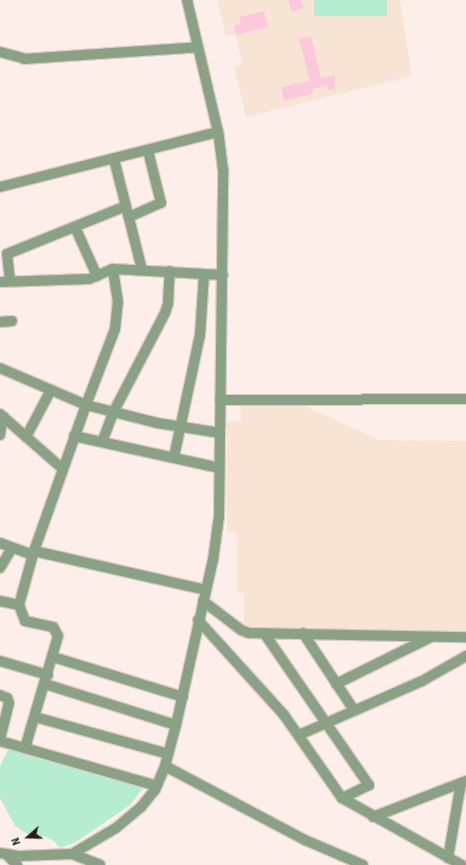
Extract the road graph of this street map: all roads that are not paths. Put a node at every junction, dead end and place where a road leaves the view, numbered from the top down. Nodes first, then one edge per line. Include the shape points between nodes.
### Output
1 (187, 0) edge
2 (198, 47) junction
3 (0, 52) edge
4 (218, 132) junction
5 (148, 151) junction
6 (114, 159) junction
7 (0, 186) edge
8 (126, 206) junction
9 (129, 217) junction
10 (75, 227) junction
11 (113, 269) junction
12 (142, 270) junction
13 (170, 271) junction
14 (204, 274) junction
15 (223, 275) junction
16 (97, 276) junction
17 (5, 282) edge
18 (12, 321) dead end
19 (0, 322) edge
20 (0, 368) edge
21 (51, 390) junction
22 (466, 399) edge
23 (220, 400) junction
24 (86, 406) junction
25 (114, 411) junction
26 (1, 415) edge
27 (179, 428) junction
28 (220, 433) junction
29 (0, 435) edge
30 (26, 436) junction
31 (74, 436) junction
32 (102, 442) junction
33 (174, 457) junction
34 (62, 468) junction
35 (220, 468) junction
36 (0, 544) edge
37 (12, 548) junction
38 (33, 553) junction
39 (0, 568) edge
40 (206, 590) junction
41 (0, 601) edge
42 (203, 601) junction
43 (19, 605) junction
44 (198, 620) junction
45 (264, 633) junction
46 (303, 633) junction
47 (431, 637) junction
48 (466, 637) edge
49 (466, 656) edge
50 (52, 657) junction
51 (0, 661) edge
52 (46, 679) junction
53 (336, 684) junction
54 (0, 695) edge
55 (183, 697) junction
56 (354, 710) junction
57 (35, 717) junction
58 (326, 723) junction
59 (176, 725) junction
60 (299, 735) junction
61 (0, 740) edge
62 (26, 748) junction
63 (168, 754) junction
64 (165, 766) junction
65 (464, 782) edge
66 (157, 786) junction
67 (342, 798) junction
68 (373, 817) junction
69 (3, 853) edge
70 (72, 854) junction
71 (448, 858) junction
72 (17, 865) edge
73 (100, 865) edge
74 (363, 865) edge
75 (462, 865) edge

1 - 2 street
2 - 3 street via 23,59
2 - 4 street
4 - 5 street
4 - 15 street via 223,170
5 - 6 street
5 - 9 street via 161,203
6 - 7 street
6 - 8 street
8 - 9 street
8 - 10 street
9 - 12 street
10 - 16 street
10 - 17 street via 7,254
11 - 12 street
11 - 16 street
11 - 24 street via 118,302 115,329
12 - 13 street
13 - 14 street
13 - 25 street via 165,313 134,378
14 - 15 street
14 - 27 street via 200,335
15 - 23 street
16 - 17 street via 89,279
18 - 19 street
20 - 21 street
21 - 24 street
21 - 30 street
22 - 23 street
23 - 28 street
24 - 25 street
24 - 31 street
25 - 27 street
25 - 32 street
26 - 29 street
26 - 30 street
27 - 28 street
27 - 33 street
28 - 35 street
30 - 34 street
31 - 32 street
31 - 34 street
32 - 33 street
33 - 35 street
34 - 38 street
35 - 40 street via 217,540
36 - 37 street
37 - 38 street
37 - 39 street
38 - 40 street
38 - 43 street
40 - 42 street
41 - 43 street
42 - 44 street
42 - 45 street via 240,630
43 - 50 street via 25,621 53,627 57,631
44 - 55 street
44 - 60 street via 269,696
45 - 46 street
45 - 58 street
46 - 47 street
46 - 53 street
47 - 48 street
47 - 53 street
49 - 56 street via 422,681
50 - 52 street
50 - 55 street
51 - 52 street
52 - 57 street
52 - 59 street
53 - 56 street
54 - 61 street via 7,698 9,703
55 - 59 street
56 - 58 street
57 - 62 street
57 - 63 street
58 - 60 street
58 - 67 street via 369,785
59 - 63 street
60 - 67 street
61 - 62 street
62 - 66 street
63 - 64 street
64 - 66 street
64 - 74 street via 305,840
65 - 68 street
65 - 71 street
66 - 70 street via 132,815 102,837
67 - 68 street
68 - 71 street
69 - 70 street via 20,856
69 - 72 street
70 - 73 street
71 - 75 street

